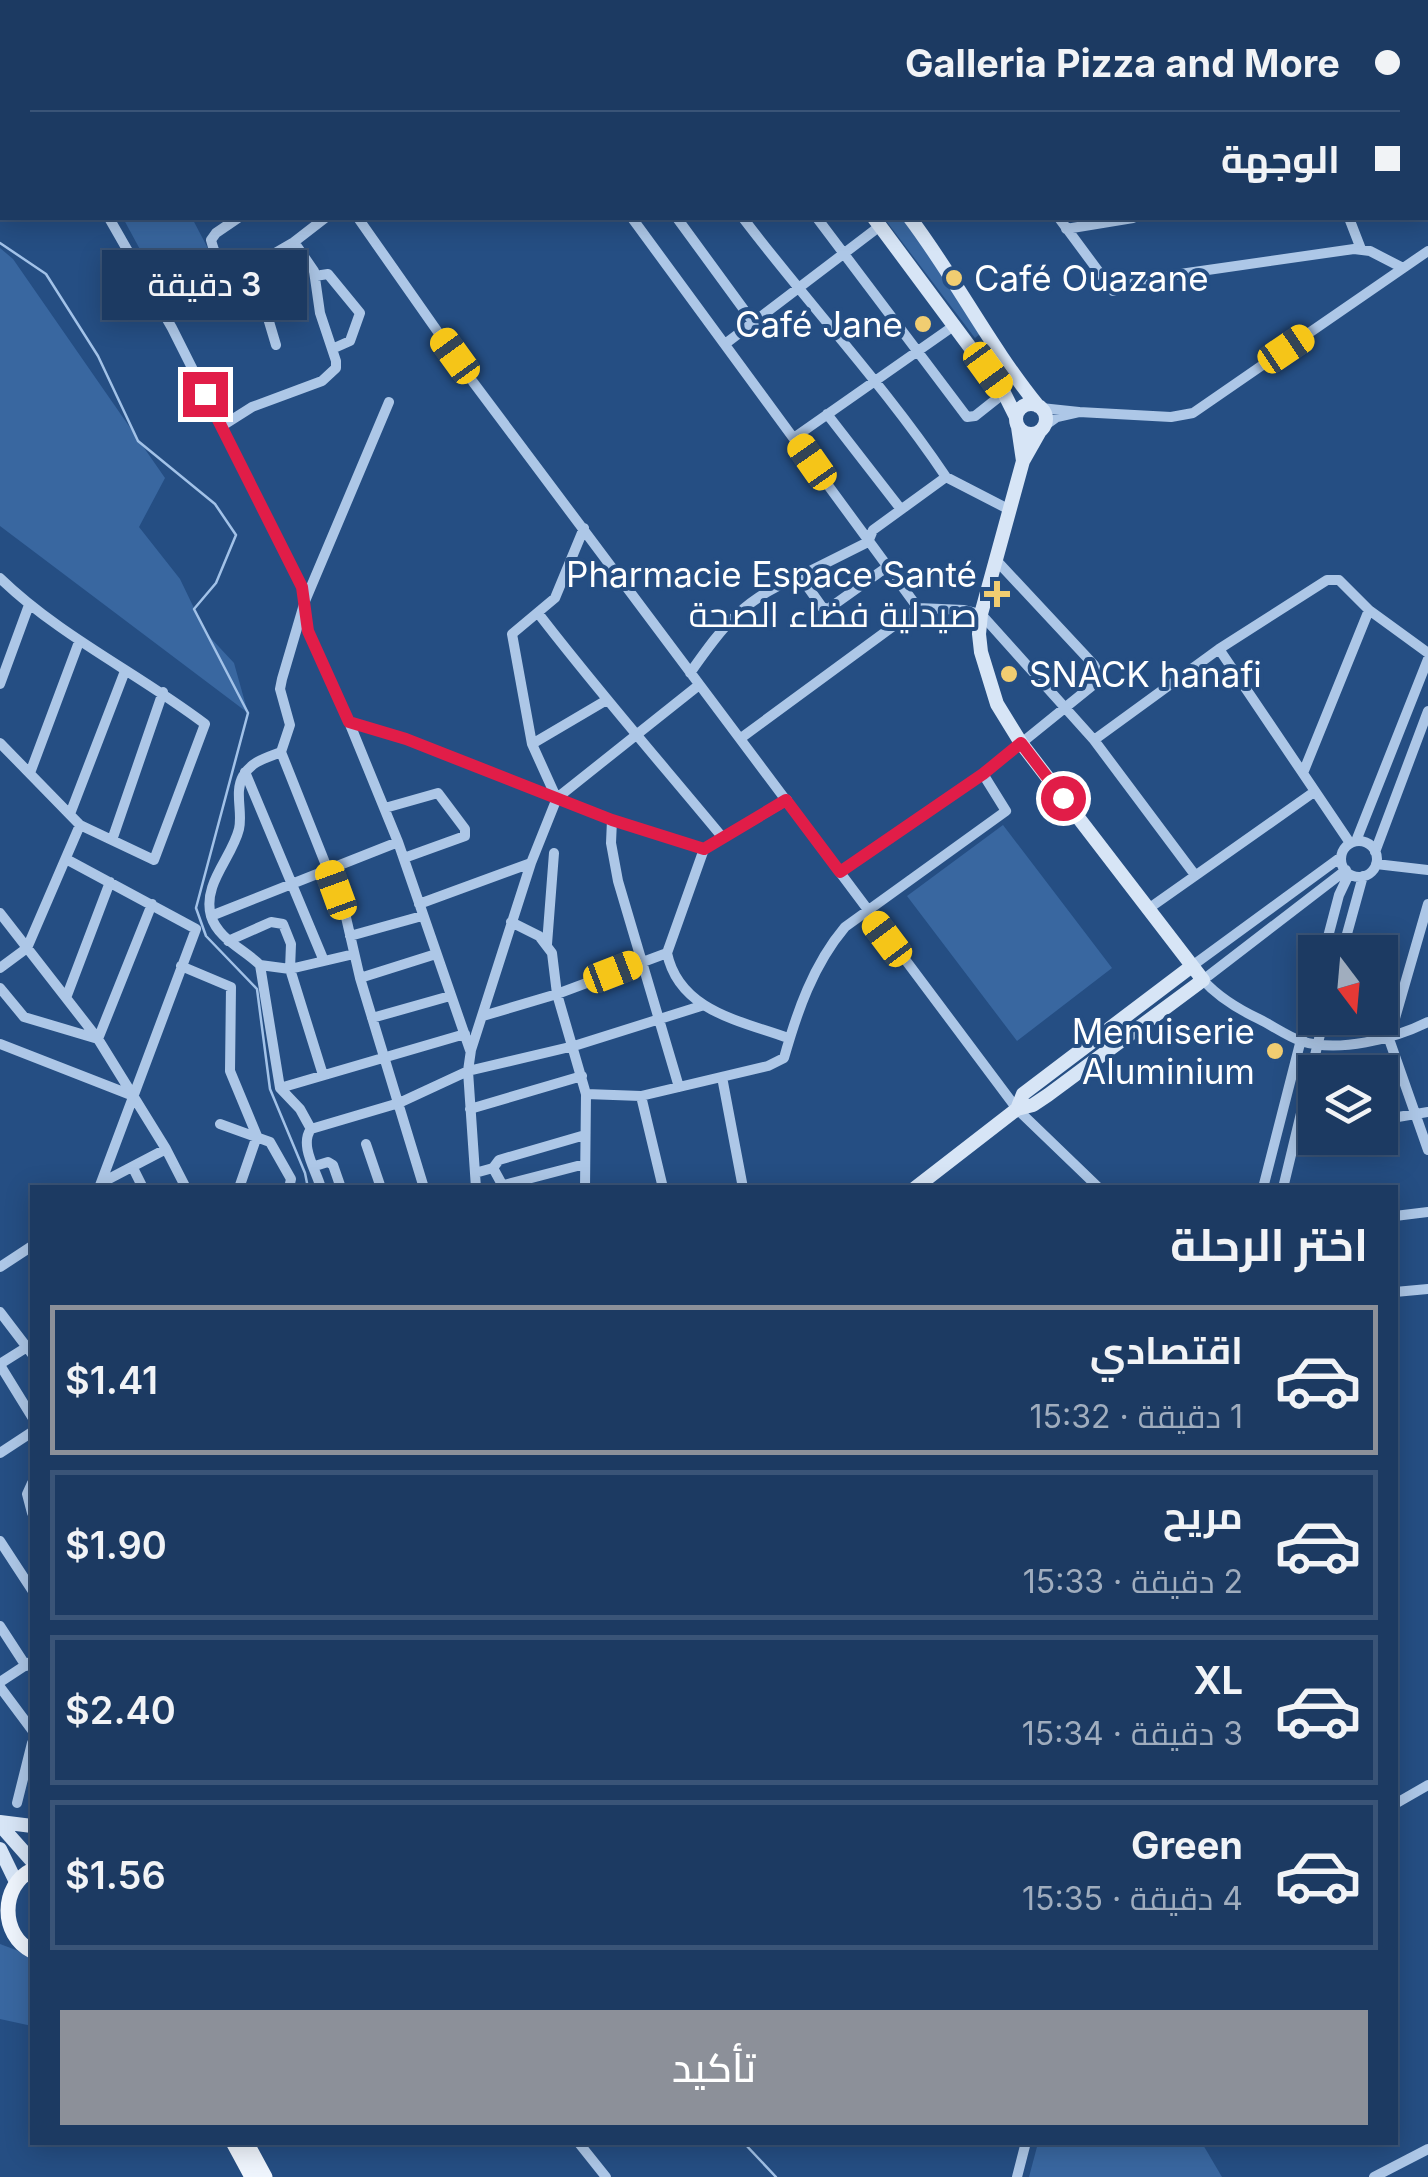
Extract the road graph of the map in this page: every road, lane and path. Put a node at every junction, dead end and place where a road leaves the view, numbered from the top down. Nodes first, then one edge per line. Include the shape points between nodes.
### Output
1 (110, 220) edge
2 (235, 220) edge
3 (322, 220) edge
4 (359, 220) edge
5 (633, 220) edge
6 (679, 220) edge
7 (745, 220) edge
8 (819, 220) edge
9 (912, 220) edge
10 (1059, 220) edge
11 (1121, 220) edge
12 (1350, 220) edge
13 (877, 222) edge
14 (1066, 229) junction
15 (294, 242) junction
16 (1361, 249) junction
17 (844, 253) junction
18 (1426, 256) edge
19 (253, 268) junction
20 (1403, 268) junction
21 (315, 276) junction
22 (798, 290) junction
23 (754, 322) junction
24 (955, 325) junction
25 (724, 344) junction
26 (276, 345) dead end
27 (332, 349) junction
28 (920, 350) junction
29 (875, 382) junction
30 (1004, 393) junction
31 (389, 402) dead end
32 (1039, 407) junction
33 (1079, 412) junction
34 (827, 414) junction
35 (1017, 422) junction
36 (222, 426) junction
37 (1042, 429) junction
38 (795, 437) junction
39 (1022, 461) junction
40 (946, 477) junction
41 (900, 508) junction
42 (1010, 510) junction
43 (584, 528) junction
44 (868, 542) junction
45 (996, 560) junction
46 (887, 567) junction
47 (800, 576) junction
48 (0, 578) edge
49 (305, 601) junction
50 (29, 606) junction
51 (918, 608) junction
52 (1370, 610) junction
53 (538, 613) junction
54 (982, 614) junction
55 (79, 642) junction
56 (1219, 649) junction
57 (1428, 656) edge
58 (124, 671) junction
59 (690, 673) junction
60 (0, 684) edge
61 (699, 685) junction
62 (163, 692) junction
63 (605, 700) junction
64 (1064, 710) junction
65 (1428, 711) edge
66 (349, 722) junction
67 (638, 734) junction
68 (741, 738) junction
69 (1094, 740) junction
70 (0, 743) edge
71 (1021, 743) junction
72 (532, 744) junction
73 (282, 752) junction
74 (245, 772) junction
75 (30, 773) junction
76 (1303, 773) junction
77 (983, 774) junction
78 (1314, 792) junction
79 (557, 798) junction
80 (786, 800) junction
81 (385, 808) junction
82 (70, 814) junction
83 (612, 820) junction
84 (80, 824) junction
85 (722, 838) junction
86 (112, 840) junction
87 (398, 842) junction
88 (1353, 842) junction
89 (704, 849) junction
90 (554, 853) dead end
91 (1341, 857) junction
92 (404, 858) junction
93 (1376, 858) junction
94 (66, 859) junction
95 (532, 863) junction
96 (328, 867) junction
97 (1428, 870) edge
98 (840, 872) junction
99 (1347, 872) junction
100 (1195, 875) junction
101 (1362, 876) junction
102 (110, 882) junction
103 (292, 886) junction
104 (1326, 887) junction
105 (1339, 895) junction
106 (152, 904) junction
107 (418, 904) junction
108 (1428, 904) edge
109 (1148, 909) junction
110 (865, 910) junction
111 (0, 914) edge
112 (211, 916) junction
113 (422, 916) junction
114 (512, 922) junction
115 (1328, 935) edge
116 (1346, 935) edge
117 (350, 936) junction
118 (228, 941) junction
119 (548, 944) junction
120 (27, 948) junction
121 (354, 954) junction
122 (436, 954) junction
123 (667, 954) junction
124 (324, 961) junction
125 (641, 961) junction
126 (260, 964) junction
127 (182, 966) junction
128 (1192, 966) junction
129 (0, 968) edge
130 (290, 968) junction
131 (360, 978) junction
132 (1203, 980) junction
133 (0, 988) edge
134 (557, 994) junction
135 (450, 996) junction
136 (66, 998) junction
137 (701, 1006) junction
138 (483, 1016) junction
139 (372, 1018) junction
140 (660, 1020) junction
141 (1428, 1022) edge
142 (465, 1034) junction
143 (1301, 1035) edge
144 (1319, 1035) edge
145 (788, 1038) junction
146 (98, 1039) junction
147 (1389, 1039) junction
148 (1300, 1040) junction
149 (0, 1044) edge
150 (1317, 1044) junction
151 (574, 1046) junction
152 (470, 1050) junction
153 (1314, 1055) edge
154 (386, 1059) junction
155 (468, 1072) junction
156 (323, 1075) junction
157 (582, 1076) junction
158 (722, 1077) junction
159 (280, 1088) junction
160 (679, 1088) junction
161 (586, 1094) junction
162 (132, 1095) junction
163 (641, 1096) junction
164 (399, 1103) junction
165 (470, 1109) junction
166 (1017, 1110) junction
167 (1428, 1112) edge
168 (1414, 1116) junction
169 (1398, 1118) edge
170 (1298, 1121) edge
171 (220, 1124) dead end
172 (311, 1130) junction
173 (585, 1135) junction
174 (257, 1136) junction
175 (366, 1144) dead end
176 (166, 1149) junction
177 (1428, 1150) edge
178 (585, 1164) junction
179 (315, 1166) junction
180 (133, 1168) junction
181 (494, 1168) junction
182 (474, 1173) junction
183 (100, 1185) edge
184 (142, 1185) edge
185 (184, 1185) edge
186 (240, 1185) edge
187 (290, 1185) edge
188 (320, 1185) edge
189 (340, 1185) edge
190 (380, 1185) edge
191 (423, 1185) edge
192 (476, 1185) edge
193 (503, 1185) edge
194 (508, 1185) edge
195 (585, 1185) edge
196 (663, 1185) edge
197 (742, 1185) edge
198 (919, 1185) edge
199 (1097, 1185) edge
200 (1264, 1185) edge
201 (1284, 1185) edge
202 (1428, 1212) edge
203 (1398, 1216) edge
204 (30, 1247) edge
205 (0, 1266) edge
206 (1428, 1289) edge
207 (1398, 1292) edge
208 (0, 1312) edge
209 (30, 1350) edge
210 (0, 1365) edge
211 (30, 1414) edge
212 (30, 1433) edge
213 (0, 1453) edge
214 (0, 1541) edge
215 (30, 1587) edge
216 (0, 1626) edge
217 (29, 1664) edge
218 (0, 1684) edge
219 (30, 1727) edge
220 (30, 1751) edge
221 (1428, 1785) edge
222 (1398, 1802) edge
223 (17, 1803) dead end
224 (0, 1823) edge
225 (30, 1826) edge
226 (0, 1849) edge
227 (30, 1859) edge
228 (30, 1871) edge
229 (15, 1880) junction
230 (1, 1912) edge
231 (6, 1936) edge
232 (30, 1950) edge
233 (235, 2145) edge
234 (248, 2145) edge
235 (580, 2145) edge
236 (1025, 2145) edge
237 (1428, 2149) edge
238 (252, 2177) edge
239 (265, 2177) edge
240 (606, 2177) edge
241 (1016, 2177) edge
242 (1374, 2177) edge

1 - 36 street
2 - 19 street via 216,233 212,245 232,273
3 - 15 street
4 - 43 street
5 - 25 street
6 - 23 street
7 - 22 street
8 - 17 street
9 - 32 street
10 - 14 street
11 - 14 street
12 - 16 street
13 - 17 street
13 - 24 street
14 - 16 street via 1113,291 1180,274
15 - 19 street
15 - 21 street
16 - 20 street
17 - 22 street
17 - 28 street
18 - 20 street
19 - 26 street
20 - 33 street via 1193,413
21 - 27 street
21 - 27 street via 328,274 360,313 350,341
22 - 23 street
22 - 29 street
23 - 25 street
24 - 28 street
24 - 30 street
25 - 38 street
27 - 36 street via 336,368 322,382 252,407
28 - 29 street
28 - 30 street via 967,417
29 - 34 street
29 - 40 street
30 - 35 street
31 - 49 street
32 - 33 street
32 - 35 street via 1024,406
32 - 37 street via 1046,418
33 - 37 street
34 - 38 street
34 - 41 street
35 - 37 street via 1026,433
35 - 39 street
36 - 49 street
37 - 39 street
38 - 44 street
39 - 42 street
40 - 41 street
40 - 42 street
41 - 44 street
42 - 45 street
43 - 53 street via 555,598
43 - 59 street
44 - 46 street
44 - 47 street
45 - 54 street
45 - 64 street via 1098,670 1098,681
46 - 47 street via 828,608
46 - 51 street
47 - 59 street via 739,609
48 - 50 street
49 - 66 street via 308,631
49 - 73 street via 280,689 290,725
50 - 55 street
50 - 60 street
51 - 54 street
51 - 68 street
52 - 56 street via 1340,580 1326,580
52 - 57 street
52 - 76 street
53 - 63 street
53 - 72 street via 512,634
54 - 64 street
54 - 71 street via 981,652 990,684
55 - 58 street
55 - 75 street
56 - 69 street
56 - 76 street
57 - 88 street
58 - 62 street
58 - 82 street
59 - 61 street
61 - 67 street
61 - 68 street
62 - 86 street
62 - 86 street via 205,724 154,860
63 - 67 street
63 - 72 street
64 - 69 street
64 - 71 street
65 - 93 street
66 - 79 street
66 - 81 street
67 - 79 street
67 - 85 street
68 - 80 street
69 - 100 street
70 - 75 street
71 - 77 street
71 - 109 street
72 - 79 street
73 - 74 street
73 - 96 street
74 - 103 street
74 - 112 street via 239,830 211,893
75 - 82 street
76 - 78 street
77 - 98 street
77 - 110 street via 1006,811
78 - 88 street
78 - 100 street
79 - 83 street
79 - 95 street
80 - 85 street
80 - 98 street
81 - 87 street
81 - 92 street via 438,793 466,829 464,836
82 - 84 street
83 - 89 street
83 - 125 street via 618,881
84 - 86 street
84 - 94 street
85 - 89 street
87 - 92 street
87 - 96 street
88 - 91 street
88 - 93 street via 1368,844
89 - 123 street
90 - 119 street
91 - 99 street
91 - 128 street
92 - 107 street
93 - 97 street
93 - 101 street
94 - 102 street
94 - 120 street
95 - 107 street
95 - 114 street
96 - 103 street
96 - 117 street
98 - 110 street
99 - 101 street
99 - 104 street
99 - 105 street
100 - 109 street
101 - 116 street
102 - 106 street
102 - 136 street
103 - 112 street
103 - 124 street
104 - 105 street
104 - 132 street
105 - 115 street
106 - 127 street via 196,929
106 - 146 street
107 - 113 street
108 - 147 street
109 - 128 street
110 - 145 street via 833,941
110 - 166 street
111 - 120 street
112 - 118 street
113 - 117 street
113 - 122 street
114 - 119 street
114 - 138 street
117 - 121 street
118 - 126 street
118 - 130 street via 271,922 283,924
119 - 134 street
120 - 129 street
120 - 136 street
121 - 124 street
121 - 131 street
122 - 131 street
122 - 135 street
123 - 125 street
123 - 137 street
124 - 130 street
125 - 134 street
125 - 140 street
126 - 130 street
126 - 159 street
127 - 162 street
127 - 174 street via 231,987 230,1071
128 - 132 street
128 - 166 street via 1023,1094
130 - 156 street
131 - 139 street
132 - 148 street via 1224,1000
132 - 166 street via 1048,1095
133 - 146 street via 24,1017
134 - 138 street
134 - 151 street
135 - 139 street
135 - 142 street
136 - 146 street
137 - 140 street
137 - 145 street
138 - 152 street
139 - 154 street
140 - 151 street
140 - 160 street
141 - 147 street
142 - 152 street
142 - 154 street
143 - 148 street
144 - 150 street
145 - 158 street via 779,1062
146 - 162 street
147 - 150 street
147 - 168 street
148 - 150 street
148 - 200 street
149 - 162 street
150 - 153 street
151 - 155 street
151 - 157 street
152 - 155 street
154 - 156 street
154 - 164 street
155 - 164 street
155 - 165 street
156 - 159 street
157 - 161 street
157 - 165 street
158 - 160 street
158 - 197 street
159 - 172 street
160 - 163 street
161 - 163 street
161 - 173 street
162 - 176 street
162 - 183 street
163 - 196 street
164 - 172 street
164 - 191 street
165 - 182 street
166 - 198 street
166 - 199 street
167 - 168 street
168 - 169 street
168 - 177 street
170 - 201 street
171 - 174 street
172 - 179 street via 306,1144
173 - 178 street
173 - 181 street via 499,1160
174 - 186 street
174 - 187 street via 270,1142
175 - 190 street
176 - 180 street
176 - 185 street
178 - 194 street
178 - 195 street
179 - 188 street
179 - 189 street via 333,1165
180 - 183 street
180 - 184 street
181 - 182 street
181 - 193 street
182 - 192 street
202 - 203 street
204 - 205 street
206 - 207 street
208 - 209 street
209 - 210 street
210 - 211 street
212 - 213 street
214 - 215 street
216 - 217 street
217 - 218 street
218 - 219 street
220 - 223 street
221 - 222 street
224 - 225 street
224 - 227 street
226 - 229 street
228 - 229 main road
229 - 230 main road
230 - 231 main road
231 - 232 main road
233 - 238 main road
234 - 239 main road
235 - 240 street
236 - 241 street
237 - 242 street

